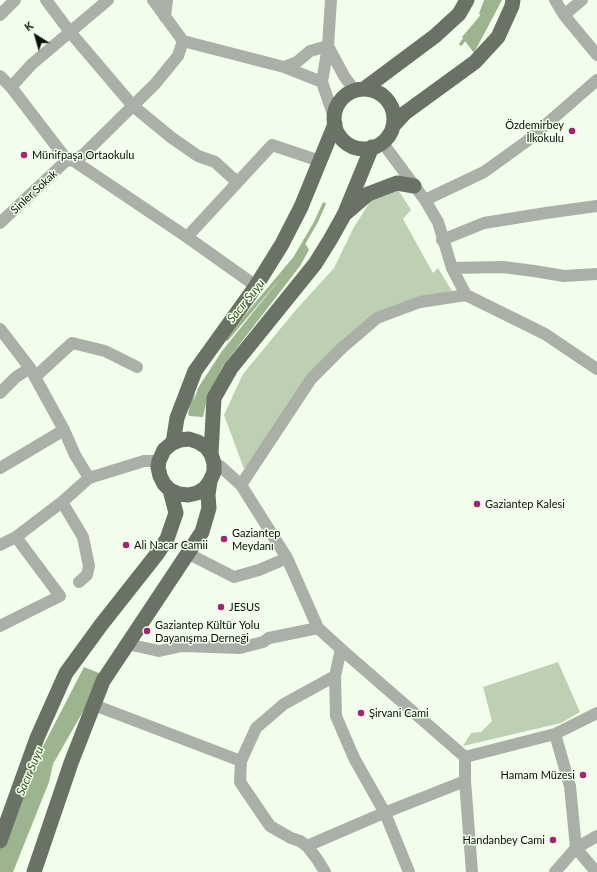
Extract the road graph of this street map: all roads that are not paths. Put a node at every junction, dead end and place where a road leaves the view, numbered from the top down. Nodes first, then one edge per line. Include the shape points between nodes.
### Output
1 (15, 0) edge
2 (46, 0) edge
3 (108, 0) edge
4 (153, 0) edge
5 (167, 0) edge
6 (331, 0) edge
7 (467, 0) edge
8 (513, 0) edge
9 (554, 0) edge
10 (582, 0) edge
11 (564, 15) junction
12 (0, 16) edge
13 (165, 17) junction
14 (70, 32) junction
15 (184, 41) junction
16 (328, 46) junction
17 (597, 55) edge
18 (284, 67) junction
19 (0, 76) edge
20 (597, 80) edge
21 (322, 82) junction
22 (11, 87) junction
23 (360, 90) junction
24 (133, 106) junction
25 (335, 121) junction
26 (393, 126) junction
27 (377, 145) junction
28 (71, 161) junction
29 (320, 161) junction
30 (237, 182) junction
31 (414, 186) junction
32 (425, 200) junction
33 (597, 206) edge
34 (344, 215) junction
35 (0, 223) edge
36 (187, 236) junction
37 (442, 240) junction
38 (452, 268) junction
39 (597, 274) edge
40 (256, 286) junction
41 (466, 295) junction
42 (0, 329) edge
43 (137, 367) dead end
44 (597, 369) edge
45 (33, 372) junction
46 (0, 393) edge
47 (64, 430) junction
48 (173, 443) junction
49 (213, 458) junction
50 (159, 461) junction
51 (0, 468) edge
52 (89, 478) junction
53 (210, 481) junction
54 (241, 485) junction
55 (170, 490) junction
56 (62, 502) junction
57 (16, 537) junction
58 (0, 546) edge
59 (187, 553) junction
60 (287, 558) junction
61 (79, 582) dead end
62 (0, 626) edge
63 (318, 628) junction
64 (127, 644) junction
65 (341, 649) junction
66 (335, 676) junction
67 (94, 705) junction
68 (597, 713) edge
69 (555, 734) junction
70 (465, 757) junction
71 (241, 761) junction
72 (465, 781) junction
73 (386, 813) junction
74 (597, 836) edge
75 (0, 841) edge
76 (307, 846) junction
77 (576, 848) junction
78 (34, 872) edge
79 (325, 872) edge
80 (409, 872) edge
81 (472, 872) edge
82 (555, 872) edge
83 (596, 872) edge

1 - 12 street
2 - 14 street
3 - 14 street
4 - 13 street
5 - 13 street
6 - 16 street
7 - 23 main road via 459,14 435,36
8 - 26 main road via 498,37 475,62 405,113
9 - 11 street
10 - 11 street
11 - 17 street
13 - 15 street
14 - 22 street via 32,64
14 - 24 street
15 - 18 street
15 - 24 street, Sinler Sokak via 178,56
16 - 18 street via 310,51 297,62
16 - 21 street
16 - 23 street via 344,76
18 - 21 street
19 - 22 street
20 - 32 street via 527,141 484,172
21 - 25 street
22 - 28 street
23 - 25 main road via 347,94 341,100 336,108
23 - 26 main road via 377,92 388,100 394,117
24 - 28 street, Sinler Sokak via 84,154
24 - 30 street via 198,156 215,162
25 - 27 main road via 338,134 344,141 362,149
25 - 29 main road
26 - 27 main road via 389,135
27 - 31 street
27 - 34 main road
28 - 35 street, Sinler Sokak
28 - 36 street
29 - 30 street via 272,145
29 - 40 main road via 301,207
30 - 36 street
31 - 32 street
31 - 34 main road via 397,183 368,194
32 - 37 street via 438,222
33 - 37 street via 484,223
34 - 49 main road via 315,264 231,368 214,398
36 - 40 street
37 - 38 street
38 - 39 street via 503,267 564,276
38 - 41 street
40 - 48 main road via 195,371 177,418
41 - 44 street via 545,334
41 - 54 street via 420,302 378,318 342,348 311,379
42 - 45 street
43 - 45 street via 105,351 72,343
45 - 46 street via 16,377
45 - 47 street
47 - 51 street
47 - 52 street
48 - 49 main road via 189,439 198,442 206,447
48 - 50 main road via 164,450
49 - 53 main road via 214,472
49 - 54 street
50 - 52 street via 144,461
50 - 55 main road via 160,476
52 - 56 street
53 - 55 main road via 197,493 179,494
53 - 59 main road via 209,508 202,532
54 - 60 street
55 - 75 main road via 176,513 167,539 100,625 66,674 36,738
56 - 57 street
56 - 61 street via 83,536 89,566 87,575
57 - 58 street
57 - 62 street via 60,596
59 - 60 street via 234,577
59 - 64 main road
60 - 63 street
63 - 64 street via 269,638 240,648 182,646 159,651
63 - 65 street
64 - 67 main road via 103,681
65 - 66 street
65 - 70 street
66 - 71 street via 284,704 256,728
66 - 73 street via 336,716 354,758
67 - 71 street
67 - 78 main road via 71,763
68 - 69 street
69 - 70 street
69 - 77 street via 570,786
70 - 72 street
71 - 76 street via 240,782 270,826
72 - 73 street
72 - 81 street
73 - 76 street
73 - 80 street
74 - 77 street
76 - 79 street
77 - 82 street
77 - 83 street

